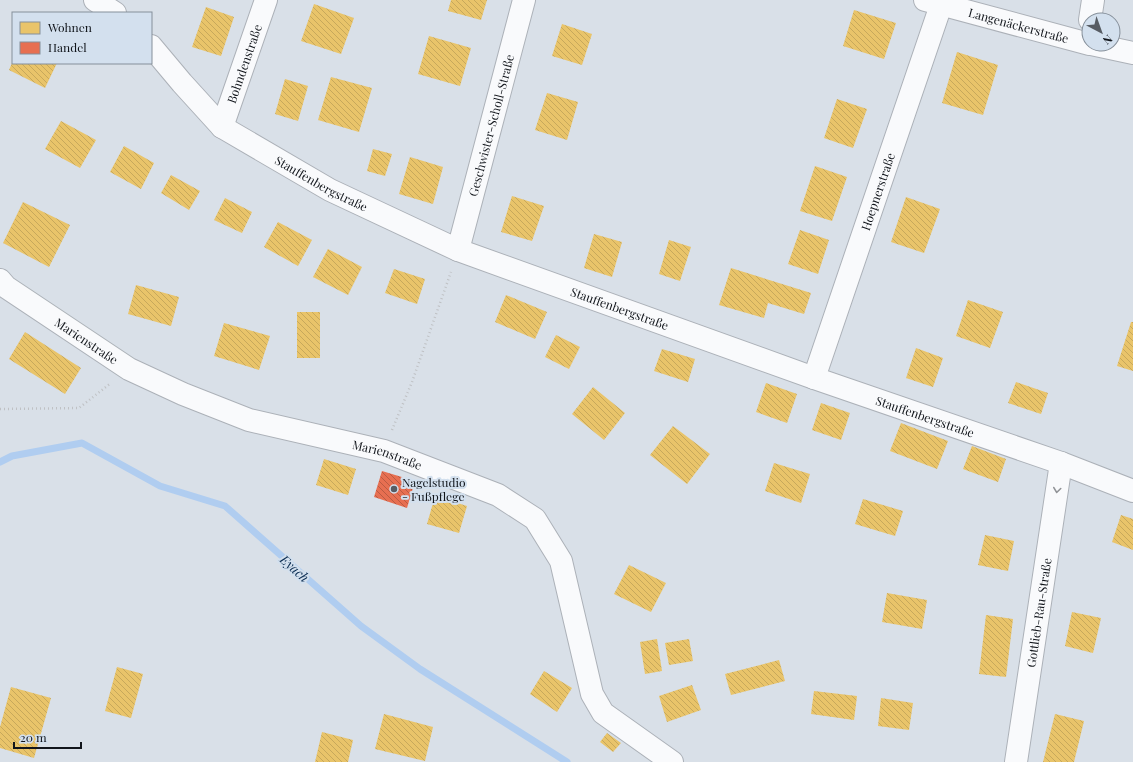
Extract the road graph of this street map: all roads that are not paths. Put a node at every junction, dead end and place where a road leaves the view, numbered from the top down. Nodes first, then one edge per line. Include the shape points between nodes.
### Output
1 (94, 0) edge
2 (266, 0) edge
3 (524, 0) edge
4 (1093, 0) edge
5 (933, 2) edge
6 (113, 12) edge
7 (1091, 12) edge
8 (1081, 37) edge
9 (152, 47) edge
10 (1121, 49) edge
11 (1133, 53) edge
12 (222, 127) junction
13 (458, 250) junction
14 (0, 280) edge
15 (814, 378) junction
16 (1061, 463) junction
17 (1133, 491) edge
18 (672, 762) edge
19 (1016, 762) edge

1 - 6 street
2 - 12 street, Bohndenstraße
3 - 13 street, Geschwister-Scholl-Straße
4 - 7 street
5 - 8 street, Langenäckerstraße
5 - 15 street, Hoepnerstraße
9 - 12 street, Stauffenbergstraße
10 - 11 street, Langenäckerstraße
12 - 13 street, Stauffenbergstraße via 330,190
13 - 15 street, Stauffenbergstraße
14 - 18 street, Marienstraße via 6,287 129,369 183,394 249,420 384,451 498,495 535,519 561,560 592,694 604,712
15 - 16 street, Stauffenbergstraße
16 - 17 street, Stauffenbergstraße
16 -> 19 street, Gottlieb-Rau-Straße

